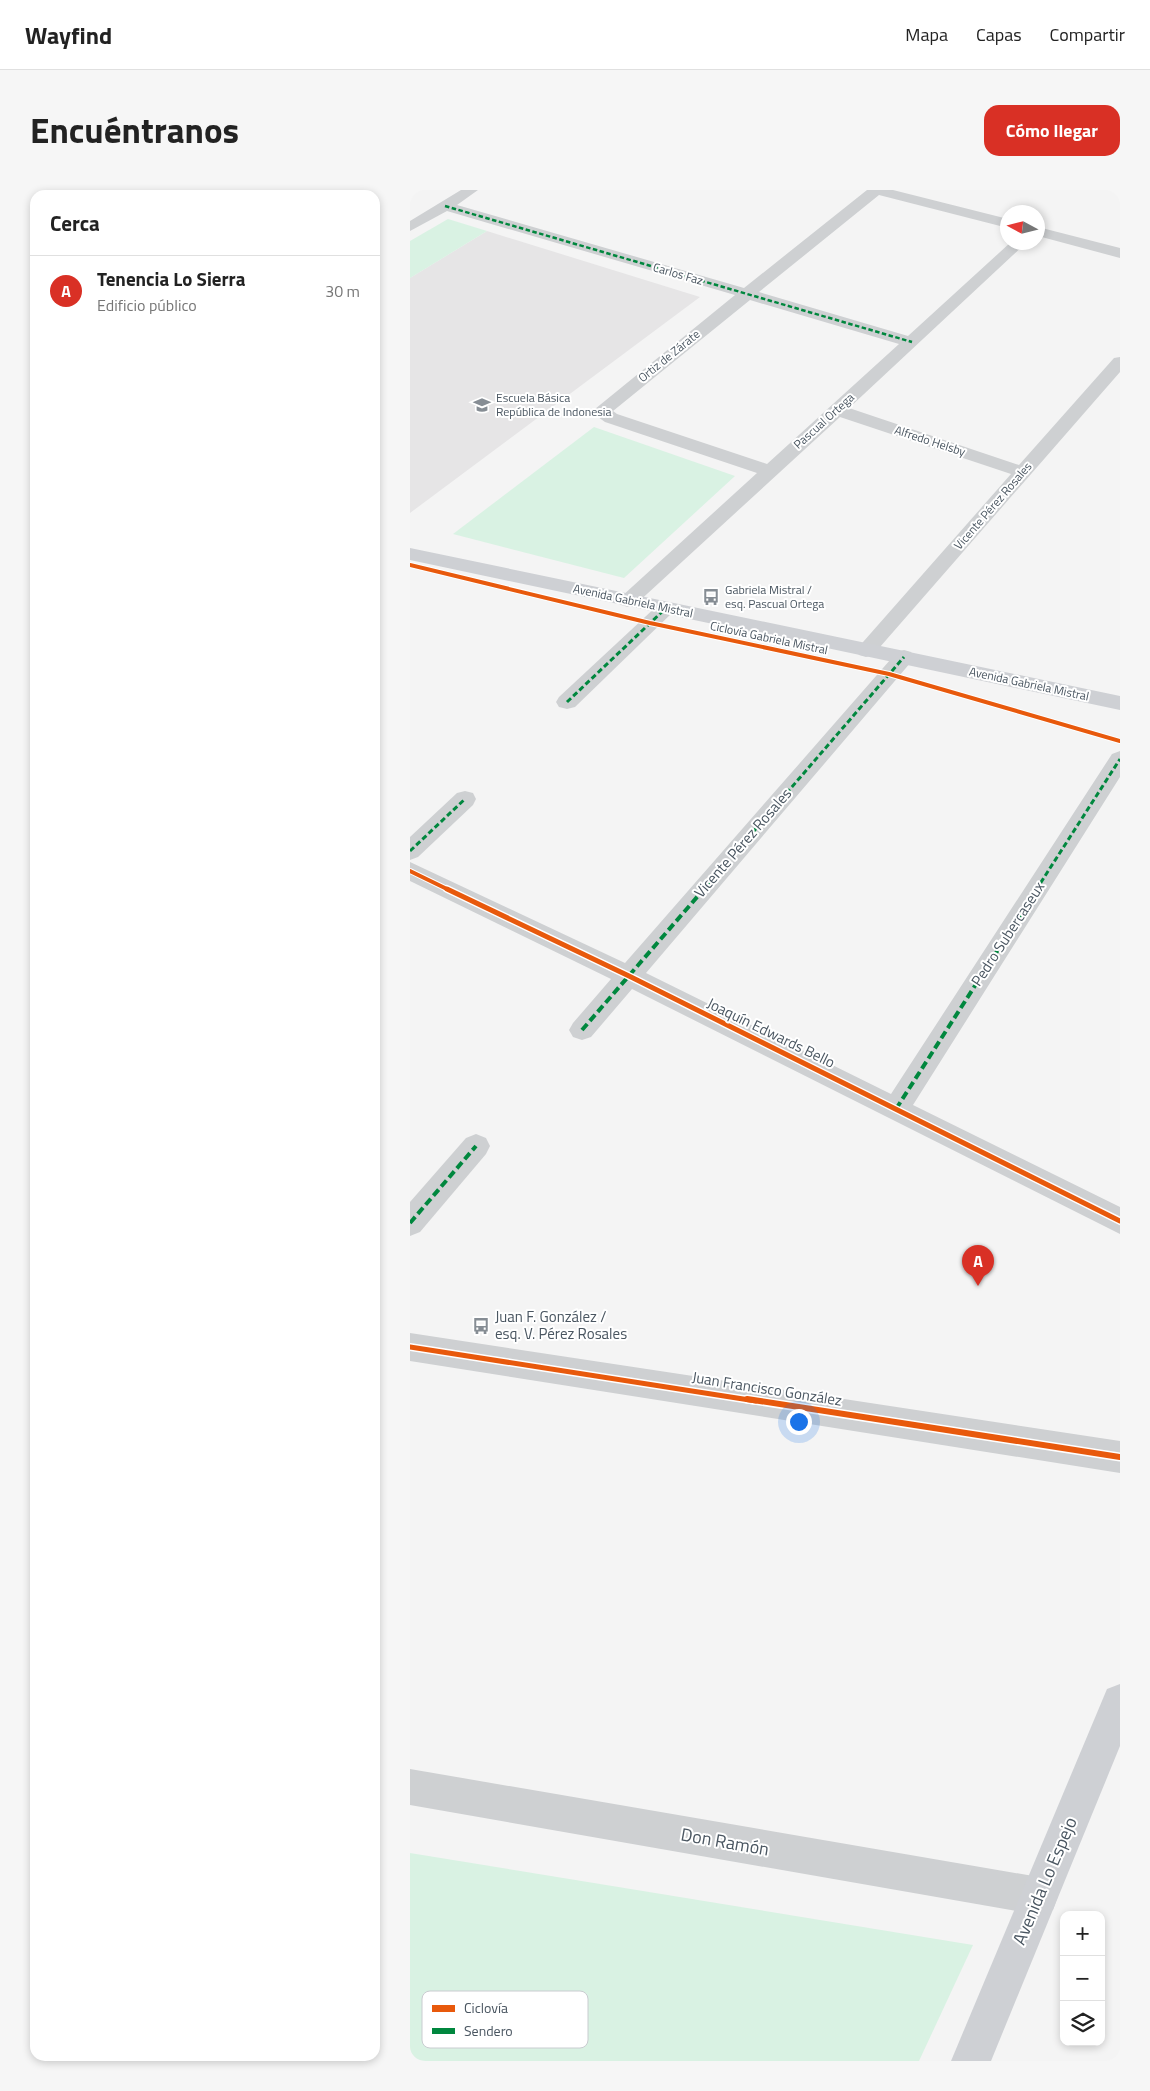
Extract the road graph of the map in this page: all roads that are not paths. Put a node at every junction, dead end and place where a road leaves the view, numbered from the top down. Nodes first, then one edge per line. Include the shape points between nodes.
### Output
1 (471, 190) edge
2 (876, 190) edge
3 (445, 206) junction
4 (1000, 222) edge
5 (410, 227) edge
6 (1045, 234) edge
7 (1011, 250) edge
8 (1120, 253) edge
9 (746, 294) junction
10 (912, 342) junction
11 (1120, 362) edge
12 (836, 410) junction
13 (770, 471) junction
14 (1023, 472) junction
15 (413, 557) edge
16 (628, 601) junction
17 (666, 608) junction
18 (866, 650) junction
19 (904, 657) junction
20 (567, 702) dead end
21 (1120, 703) edge
22 (1120, 759) edge
23 (465, 799) dead end
24 (410, 851) edge
25 (410, 871) edge
26 (629, 976) junction
27 (582, 1030) dead end
28 (896, 1109) junction
29 (476, 1146) dead end
30 (1120, 1221) edge
31 (410, 1223) edge
32 (410, 1346) edge
33 (1120, 1457) edge
34 (1120, 1702) edge
35 (410, 1787) edge
36 (1039, 1896) junction
37 (971, 2061) edge

1 - 3 street
2 - 4 street
2 - 9 street, Ortiz de Zárate
3 - 5 street
3 - 9 street, Carlos Faz
6 - 8 street
7 - 10 street, Pascual Ortega
9 - 10 street, Carlos Faz
9 - 13 street, Ortiz de Zárate via 604,408 604,413
10 - 12 street, Pascual Ortega
11 - 14 street, Vicente Pérez Rosales
12 - 13 street, Pascual Ortega
12 - 14 street, Alfredo Helsby
13 - 16 street, Pascual Ortega
14 - 18 street, Vicente Pérez Rosales
15 - 16 main road, Avenida Gabriela Mistral
16 - 17 main road, Avenida Gabriela Mistral
17 - 18 main road, Avenida Gabriela Mistral
17 - 20 street
18 - 19 main road, Avenida Gabriela Mistral
19 - 21 main road, Avenida Gabriela Mistral
19 - 26 street, Vicente Pérez Rosales
22 - 28 street, Pedro Subercaseux
23 - 24 street
25 - 26 street, Joaquín Edwards Bello
26 - 27 street, Vicente Pérez Rosales
26 - 28 street, Joaquín Edwards Bello
28 - 30 street, Joaquín Edwards Bello
29 - 31 street
32 - 33 street, Juan Francisco González
34 - 36 main road, Avenida Lo Espejo
35 - 36 street, Don Ramón
36 - 37 main road, Avenida Lo Espejo

